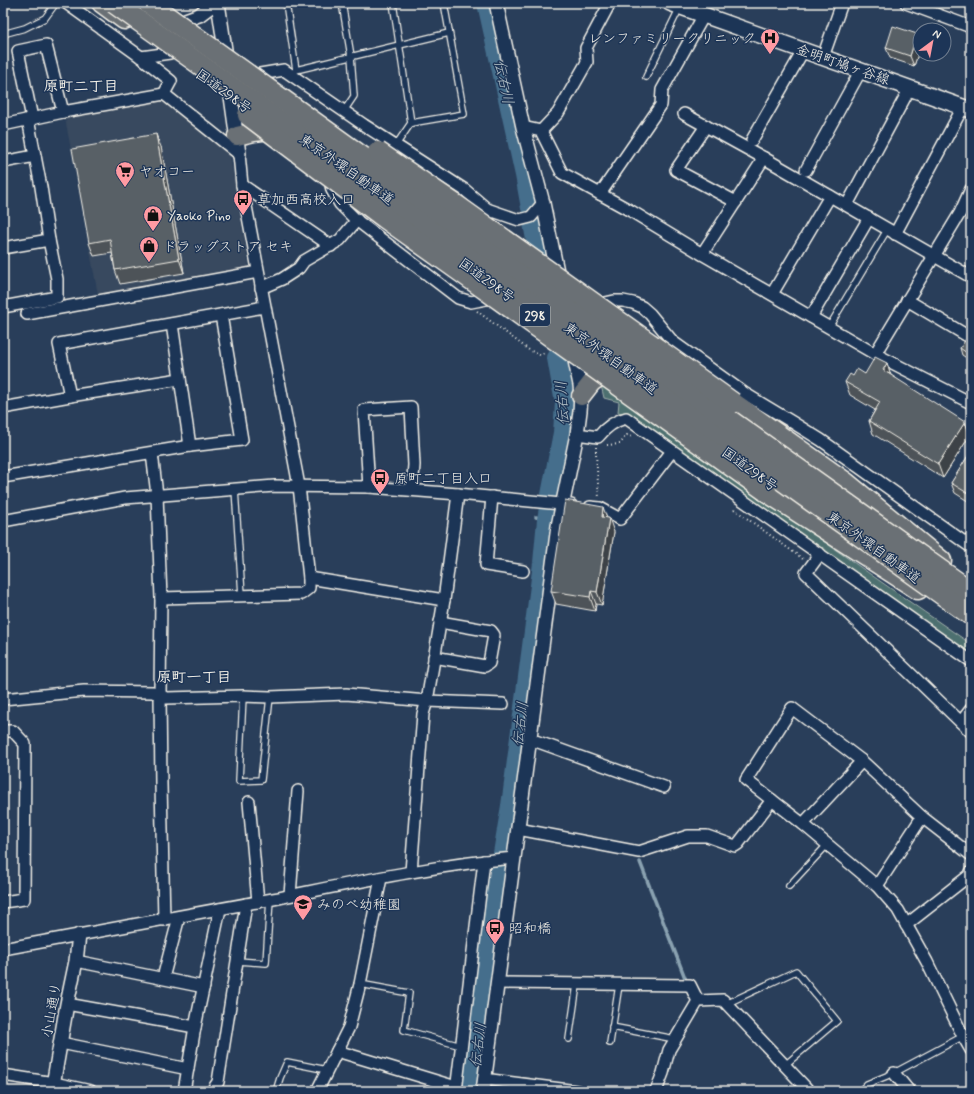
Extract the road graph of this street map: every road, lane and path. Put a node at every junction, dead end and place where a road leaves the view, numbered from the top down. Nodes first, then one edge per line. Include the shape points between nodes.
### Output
1 (56, 3) edge
2 (66, 3) edge
3 (102, 3) edge
4 (114, 3) edge
5 (148, 3) edge
6 (162, 3) edge
7 (216, 3) edge
8 (286, 3) edge
9 (342, 3) edge
10 (393, 3) edge
11 (444, 3) edge
12 (496, 3) edge
13 (610, 3) edge
14 (842, 3) edge
15 (906, 3) edge
16 (675, 5) edge
17 (704, 15) junction
18 (186, 20) junction
19 (971, 27) edge
20 (449, 33) junction
21 (3, 34) edge
22 (399, 45) junction
23 (219, 50) junction
24 (803, 50) junction
25 (170, 53) junction
26 (351, 56) junction
27 (142, 57) junction
28 (823, 57) junction
29 (860, 70) junction
30 (294, 73) junction
31 (260, 74) junction
32 (646, 77) dead end
33 (910, 88) junction
34 (164, 94) junction
35 (231, 96) junction
36 (967, 109) edge
37 (344, 111) junction
38 (63, 112) junction
39 (684, 114) dead end
40 (30, 119) junction
41 (411, 122) junction
42 (3, 125) edge
43 (273, 126) junction
44 (706, 126) junction
45 (523, 127) junction
46 (541, 131) junction
47 (236, 136) junction
48 (752, 140) dead end
49 (396, 145) junction
50 (239, 154) junction
51 (35, 156) junction
52 (764, 158) junction
53 (3, 162) edge
54 (326, 164) junction
55 (806, 170) dead end
56 (242, 185) junction
57 (971, 189) edge
58 (600, 194) junction
59 (830, 196) junction
60 (736, 202) junction
61 (543, 204) junction
62 (847, 205) junction
63 (488, 209) junction
64 (869, 218) junction
65 (357, 220) junction
66 (891, 232) junction
67 (490, 238) junction
68 (49, 240) junction
69 (331, 246) junction
70 (3, 248) edge
71 (702, 254) junction
72 (934, 255) junction
73 (258, 272) junction
74 (971, 277) edge
75 (261, 288) junction
76 (560, 288) junction
77 (772, 294) junction
78 (508, 295) junction
79 (907, 300) junction
80 (471, 302) junction
81 (3, 307) edge
82 (264, 307) junction
83 (593, 312) junction
84 (27, 314) dead end
85 (221, 315) junction
86 (811, 317) junction
87 (172, 324) junction
88 (829, 327) junction
89 (971, 338) edge
90 (571, 340) junction
91 (546, 352) dead end
92 (875, 354) junction
93 (611, 369) junction
94 (180, 379) junction
95 (70, 396) junction
96 (581, 396) junction
97 (971, 403) edge
98 (3, 408) edge
99 (577, 434) junction
100 (598, 437) junction
101 (633, 437) dead end
102 (607, 445) dead end
103 (190, 446) junction
104 (672, 451) junction
105 (152, 453) junction
106 (3, 477) edge
107 (299, 486) junction
108 (369, 487) junction
109 (235, 489) junction
110 (412, 490) junction
111 (458, 494) junction
112 (157, 495) junction
113 (492, 497) junction
114 (558, 504) junction
115 (600, 508) junction
116 (734, 509) dead end
117 (3, 521) edge
118 (971, 547) edge
119 (820, 554) junction
120 (942, 561) junction
121 (808, 562) dead end
122 (523, 571) dead end
123 (309, 578) junction
124 (971, 581) edge
125 (918, 589) junction
126 (971, 592) edge
127 (242, 595) junction
128 (161, 598) junction
129 (444, 600) junction
130 (971, 615) edge
131 (440, 622) junction
132 (971, 625) edge
133 (434, 657) junction
134 (971, 661) edge
135 (160, 695) junction
136 (243, 696) junction
137 (270, 697) junction
138 (3, 699) edge
139 (427, 701) junction
140 (503, 704) dead end
141 (971, 709) edge
142 (960, 722) junction
143 (3, 732) edge
144 (971, 732) edge
145 (530, 739) junction
146 (862, 761) junction
147 (664, 787) dead end
148 (298, 791) dead end
149 (772, 800) junction
150 (249, 802) dead end
151 (922, 817) junction
152 (803, 824) junction
153 (518, 829) junction
154 (827, 845) junction
155 (971, 855) edge
156 (512, 858) junction
157 (486, 861) junction
158 (411, 872) junction
159 (971, 872) edge
160 (381, 878) junction
161 (789, 886) dead end
162 (877, 886) junction
163 (290, 896) junction
164 (270, 899) junction
165 (3, 902) edge
166 (258, 902) junction
167 (246, 904) junction
168 (220, 909) junction
169 (178, 917) junction
170 (164, 920) junction
171 (906, 925) junction
172 (79, 935) junction
173 (3, 949) edge
174 (76, 961) junction
175 (238, 961) junction
176 (163, 978) junction
177 (497, 983) junction
178 (360, 984) junction
179 (576, 985) junction
180 (619, 985) junction
181 (204, 987) junction
182 (698, 1001) junction
183 (67, 1004) junction
184 (726, 1004) junction
185 (612, 1027) junction
186 (195, 1028) junction
187 (967, 1034) edge
188 (569, 1039) dead end
189 (675, 1039) junction
190 (61, 1043) junction
191 (610, 1043) dead end
192 (461, 1046) junction
193 (971, 1050) edge
194 (337, 1051) junction
195 (785, 1066) junction
196 (188, 1069) junction
197 (327, 1070) junction
198 (894, 1073) junction
199 (3, 1075) edge
200 (484, 1085) edge
201 (53, 1087) edge
202 (456, 1089) edge
203 (321, 1090) edge
204 (91, 1091) edge
205 (184, 1091) edge
206 (212, 1091) edge
207 (276, 1091) edge
208 (572, 1091) edge
209 (656, 1091) edge
210 (809, 1091) edge
211 (860, 1091) edge
212 (909, 1091) edge

1 - 21 lane via 46,18 25,28
2 - 27 street
3 - 25 highway, 国道298号 / 298
3 - 125 highway, bridge via 385,218 766,491
4 - 130 highway, 東京外環自動車道, bridge
5 - 23 highway, 東京外環自動車道, bridge
6 - 18 highway, 298
7 - 18 street via 199,15
7 - 23 street
8 - 30 lane
9 - 26 lane
10 - 22 lane
11 - 20 lane
12 - 45 street
13 - 46 street via 586,48 588,62 558,113
14 - 28 street
15 - 19 street
16 - 17 main road, 金明町鳩ヶ谷線
16 - 32 lane
17 - 24 main road, 金明町鳩ヶ谷線
17 - 58 street via 662,90 661,105
18 - 23 highway, 298
20 - 22 lane
20 - 41 lane via 464,114
22 - 26 lane
22 - 41 lane
23 - 31 highway, 298
23 - 35 street
23 - 120 highway, bridge via 329,119 453,203 846,483
23 - 126 highway, 東京外環自動車道, bridge via 654,366
24 - 28 main road, 金明町鳩ヶ谷線
24 - 48 street
25 - 27 street
25 - 35 highway, 国道298号 / 298
26 - 30 lane
26 - 37 lane via 354,96
27 - 34 street via 171,81
28 - 29 main road, 金明町鳩ヶ谷線
29 - 33 main road, 金明町鳩ヶ谷線
29 - 55 street
30 - 31 street via 284,70
30 - 37 street
31 - 67 highway, 298
33 - 36 main road, 金明町鳩ヶ谷線
33 - 62 street
34 - 38 street
34 - 50 street
35 - 43 highway, 国道298号 / 298
35 - 47 street
36 - 66 street
37 - 49 street
38 - 40 street
38 - 40 street via 46,45 18,52
39 - 44 street
40 - 42 street
40 - 51 street
41 - 49 lane
43 - 47 highway
43 - 54 highway, 国道298号 / 298
44 - 52 street
44 - 60 street via 676,170
45 - 46 street
45 - 61 street
46 - 58 street via 562,173
47 - 50 street
49 - 63 street via 465,190
50 - 56 street
51 - 53 street
51 - 68 street
52 - 59 street
52 - 60 street
54 - 65 street via 332,190 340,204
54 - 78 highway, 国道298号 / 298
56 - 69 street
56 - 73 street
57 - 72 street via 960,213
58 - 71 street
59 - 62 street
59 - 77 street
60 - 71 street
61 - 63 street via 530,217 519,220
61 - 76 street
62 - 64 street
63 - 67 street
64 - 66 street
64 - 86 street
65 - 69 street via 340,240
65 - 80 street via 458,298
66 - 72 street
66 - 88 lane
67 - 76 highway, 298
68 - 70 street
68 - 81 street via 57,279 57,297
69 - 75 street via 304,261 299,268 282,279
71 - 77 street
72 - 74 street
72 - 79 street
73 - 75 street
73 - 84 street
75 - 82 street
76 - 83 highway, 298
76 - 90 street
77 - 86 street
78 - 80 street
78 - 90 highway, 国道298号 / 298
79 - 89 street
79 - 92 street
80 - 91 path via 474,309 529,350 540,355
82 - 85 street
82 - 107 street
83 - 118 street via 605,303 623,300 642,307 673,342 744,394 821,440
83 - 120 highway, 298
85 - 87 street
85 - 103 street via 242,440
86 - 88 street
87 - 94 street
87 - 95 street via 60,344
88 - 92 street
90 - 93 highway, 国道298号 / 298
90 - 96 street
92 - 97 street
93 - 96 highway via 592,382
93 - 125 highway, 国道298号 / 298
94 - 95 street
94 - 103 street
95 - 98 street
96 - 99 street
99 - 100 street
99 - 114 street
100 - 104 street via 617,420 626,418
100 - 115 path via 596,454
101 - 102 path via 627,435 620,444
103 - 105 street
104 - 115 street via 620,519
104 - 119 street
105 - 106 street
105 - 112 street
107 - 108 street
107 - 109 street
107 - 123 street
108 - 110 street
108 - 110 street via 364,410 411,407 414,465
109 - 112 street
109 - 127 lane
110 - 111 street
111 - 113 street
111 - 129 street
112 - 117 street via 125,498
112 - 128 street
113 - 114 street
113 - 122 street via 486,565
114 - 115 street
114 - 145 street via 558,526
116 - 121 path
119 - 134 street
119 - 142 street via 806,573
120 - 124 highway, 298
123 - 127 street via 309,588 301,594
123 - 129 street
125 - 132 highway, 国道298号 / 298
127 - 128 street
128 - 135 street
129 - 131 street
131 - 133 street
131 - 133 street via 491,631 494,635 489,664 485,666
133 - 139 street
135 - 136 street via 166,698
135 - 138 street via 153,692 84,691
135 - 170 street
136 - 137 street
136 - 137 lane via 240,780 261,780
137 - 139 street via 346,694
139 - 140 street
139 - 158 street via 423,714
141 - 142 street
142 - 144 street
143 - 165 street via 13,732 25,744 24,899
145 - 147 street
145 - 153 street
146 - 149 street via 792,708 746,780
146 - 151 street
146 - 152 street
148 - 163 street
149 - 152 street
149 - 153 street via 735,846 707,836 688,836 639,852
150 - 166 street
151 - 155 street
151 - 162 street
152 - 154 street
153 - 156 street
154 - 161 lane
154 - 162 street
156 - 157 street
156 - 177 street
157 - 158 street
157 - 192 street
158 - 160 street
159 - 171 street
160 - 163 street
160 - 178 street
162 - 171 street via 898,910
163 - 164 street
164 - 166 street
164 - 175 lane via 266,963
166 - 167 street
167 - 168 street
167 - 175 street
168 - 169 street
168 - 181 street
169 - 170 street
169 - 176 street
170 - 172 street
171 - 187 street
172 - 173 street
172 - 174 street, 小山通り
174 - 176 street
174 - 183 street, 小山通り
175 - 206 street via 218,1082
176 - 181 street
177 - 179 street
177 - 200 street
178 - 192 lane via 409,993 404,1030
178 - 194 street via 349,1027
179 - 180 street
179 - 188 lane
180 - 182 street via 690,985
180 - 185 lane
181 - 186 street
182 - 184 street via 723,1000
182 - 189 street
183 - 186 street
183 - 190 street, 小山通り
184 - 195 street
184 - 195 lane via 796,971 837,1021
185 - 189 lane
185 - 191 lane
186 - 196 street
187 - 193 street
187 - 198 lane
189 - 209 street
190 - 196 street
190 - 201 street, 小山通り
192 - 202 street
194 - 197 street
194 - 202 street
195 - 210 street
196 - 205 street
197 - 203 street
197 - 207 lane via 287,1062
198 - 211 lane via 867,1084
198 - 212 street
199 - 201 street
200 - 208 street
201 - 204 street

